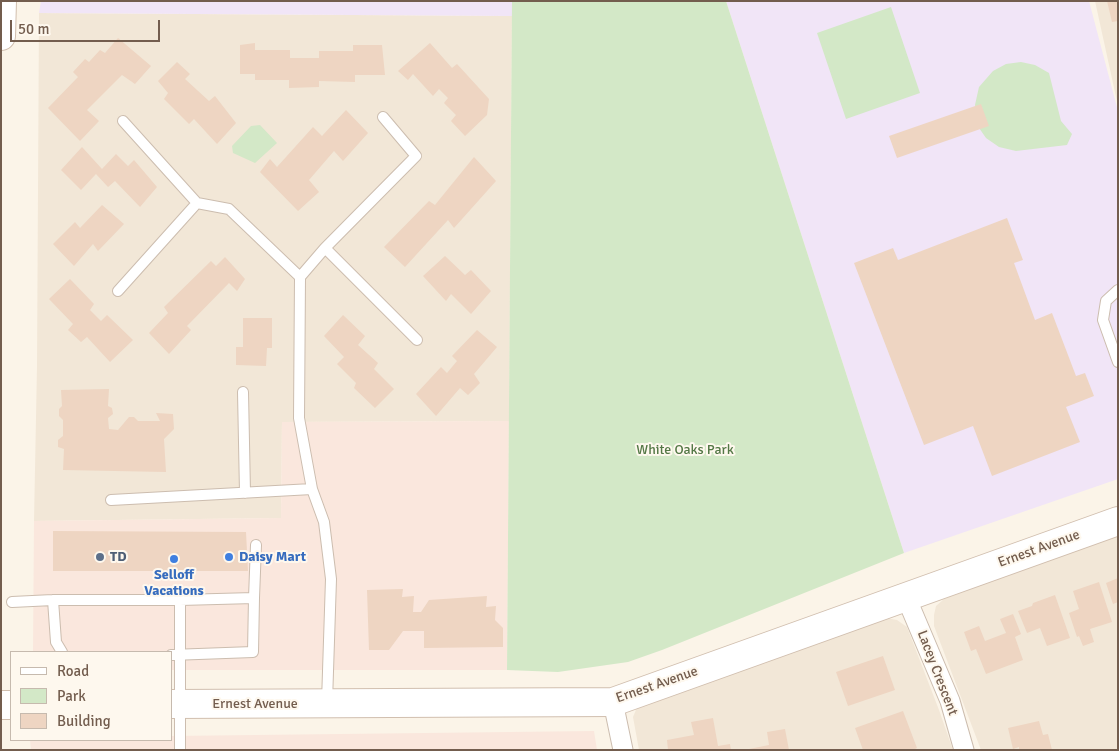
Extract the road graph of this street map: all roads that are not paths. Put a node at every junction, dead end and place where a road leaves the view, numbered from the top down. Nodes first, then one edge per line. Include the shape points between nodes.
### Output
1 (2, 1) edge
2 (1, 36) edge
3 (383, 117) dead end
4 (123, 122) dead end
5 (197, 203) junction
6 (325, 248) junction
7 (300, 277) junction
8 (1118, 290) edge
9 (118, 291) dead end
10 (417, 340) dead end
11 (1118, 362) edge
12 (243, 392) dead end
13 (312, 489) junction
14 (245, 492) junction
15 (111, 500) dead end
16 (1118, 521) edge
17 (256, 545) dead end
18 (906, 597) junction
19 (254, 598) junction
20 (53, 600) junction
21 (180, 600) junction
22 (12, 602) dead end
23 (61, 651) edge
24 (176, 654) edge
25 (613, 702) junction
26 (327, 703) junction
27 (176, 704) edge
28 (180, 750) edge
29 (623, 750) edge
30 (964, 750) edge

1 - 2 street
3 - 6 lane via 416,156
4 - 5 lane
5 - 7 lane via 229,209
5 - 9 lane
6 - 7 lane
6 - 10 lane
7 - 13 lane via 299,418
8 - 11 lane via 1106,301 1103,320
12 - 14 lane
13 - 14 lane
13 - 26 lane via 324,522 332,579
14 - 15 lane
16 - 18 street, Ernest Avenue
17 - 19 lane
18 - 25 street, Ernest Avenue
18 - 30 street, Lacey Crescent via 950,701
19 - 21 lane
19 - 24 lane via 253,652
20 - 21 lane
20 - 22 lane
20 - 23 lane via 56,642
21 - 24 lane
24 - 27 lane
25 - 26 street, Ernest Avenue
25 - 29 street
26 - 27 street, Ernest Avenue
27 - 28 lane

